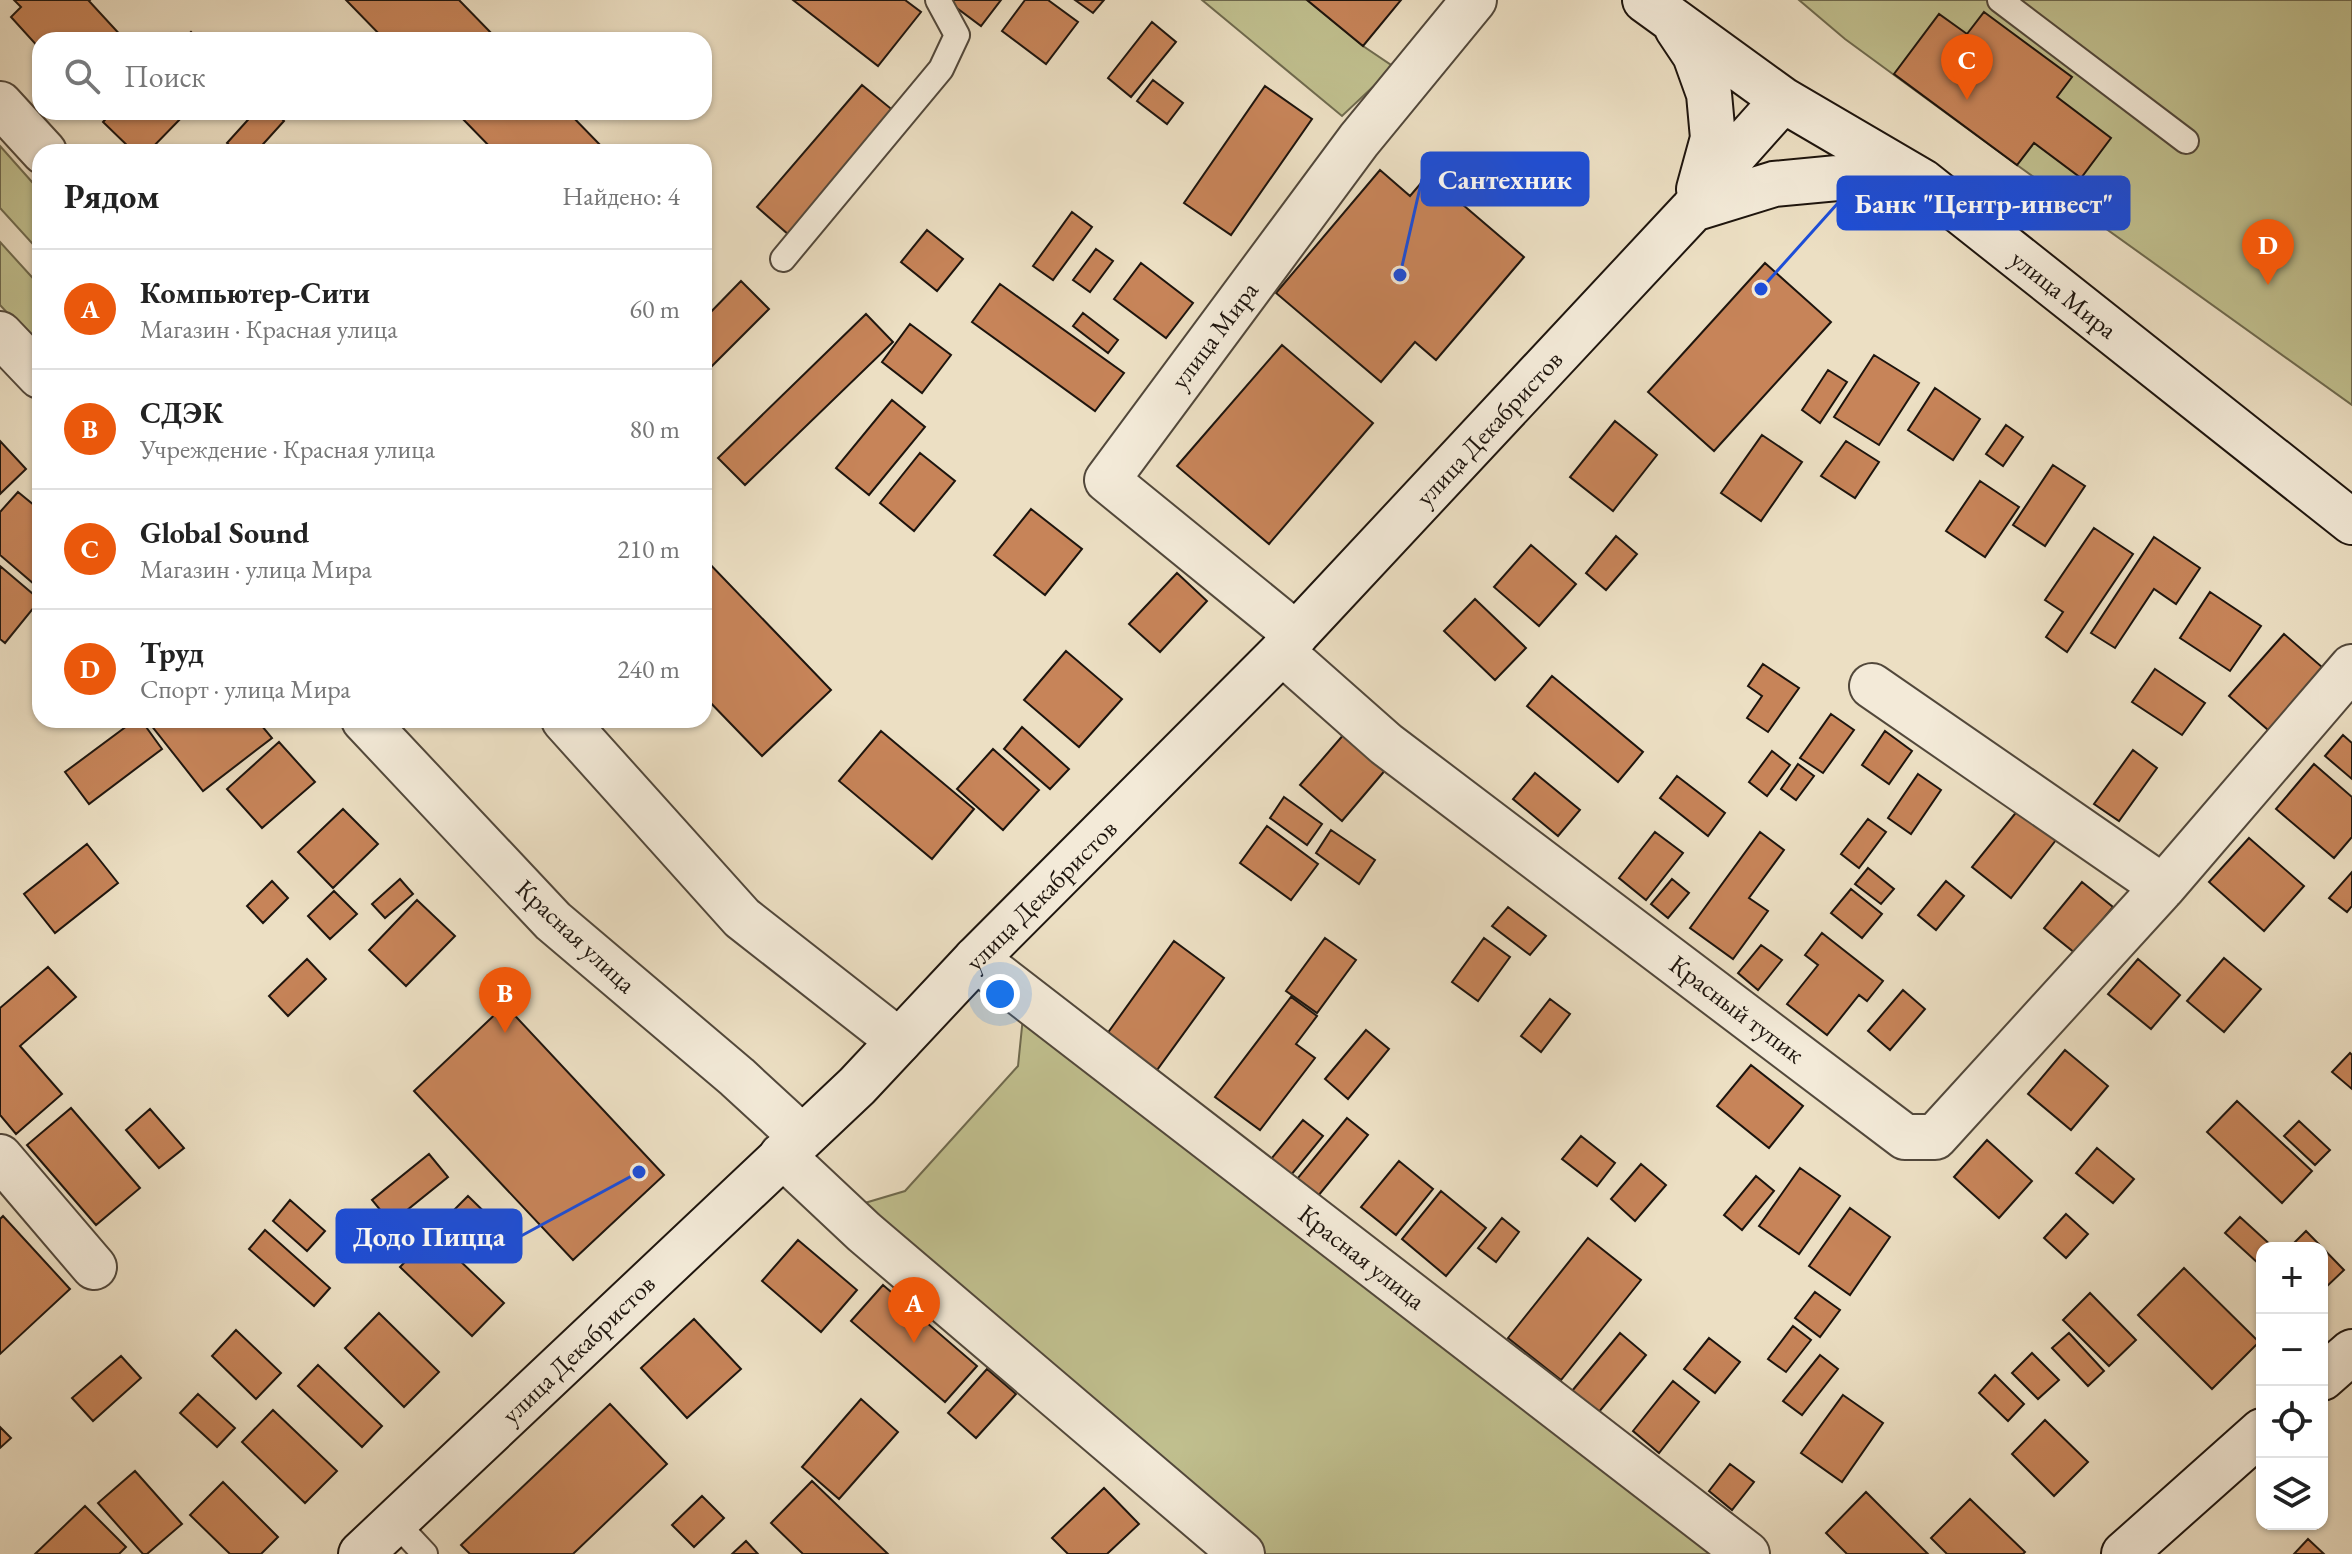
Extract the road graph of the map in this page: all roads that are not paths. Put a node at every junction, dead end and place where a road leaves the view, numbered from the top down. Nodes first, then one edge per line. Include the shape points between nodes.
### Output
1 (938, 0) edge
2 (1474, 0) edge
3 (2000, 0) edge
4 (1660, 11) edge
5 (1783, 100) junction
6 (0, 104) edge
7 (2186, 141) dead end
8 (37, 144) edge
9 (1923, 182) junction
10 (1693, 209) junction
11 (783, 259) dead end
12 (0, 334) edge
13 (32, 368) edge
14 (2352, 522) edge
15 (1289, 643) junction
16 (2352, 667) edge
17 (1872, 686) dead end
18 (372, 728) edge
19 (571, 728) edge
20 (2163, 887) junction
21 (976, 959) junction
22 (899, 1041) junction
23 (792, 1146) junction
24 (0, 1157) edge
25 (94, 1267) dead end
26 (2352, 1352) edge
27 (2328, 1373) edge
28 (2256, 1436) edge
29 (396, 1523) junction
30 (361, 1554) edge
31 (425, 1554) edge
32 (1242, 1554) edge
33 (1747, 1554) edge
34 (2124, 1554) edge

1 - 11 lane via 957,35 941,69
2 - 15 street, улица Мира via 1359,140 1107,480
3 - 7 lane
4 - 5 street, улица Мира
4 - 10 street, улица Декабристов via 1695,55 1709,94 1713,138
5 - 9 street, улица Мира
5 - 10 street, улица Декабристов
6 - 8 street
9 - 10 street, улица Декабристов via 1848,177 1774,184
9 - 14 street, улица Мира
10 - 15 street, улица Декабристов
12 - 13 street
15 - 20 street, Красный тупик via 1386,744 1905,1137 1935,1137
15 - 21 street, улица Декабристов
16 - 20 street, Красный тупик
17 - 20 street
18 - 23 street, Красная улица via 553,921 737,1077
19 - 22 street via 742,918
21 - 22 street, улица Декабристов
21 - 33 street, Красная улица
22 - 23 street, улица Декабристов
23 - 29 street, улица Декабристов
23 - 32 street, Красная улица via 864,1232
24 - 25 street
26 - 27 street
28 - 34 street
29 - 30 street, улица Декабристов
29 - 31 lane

